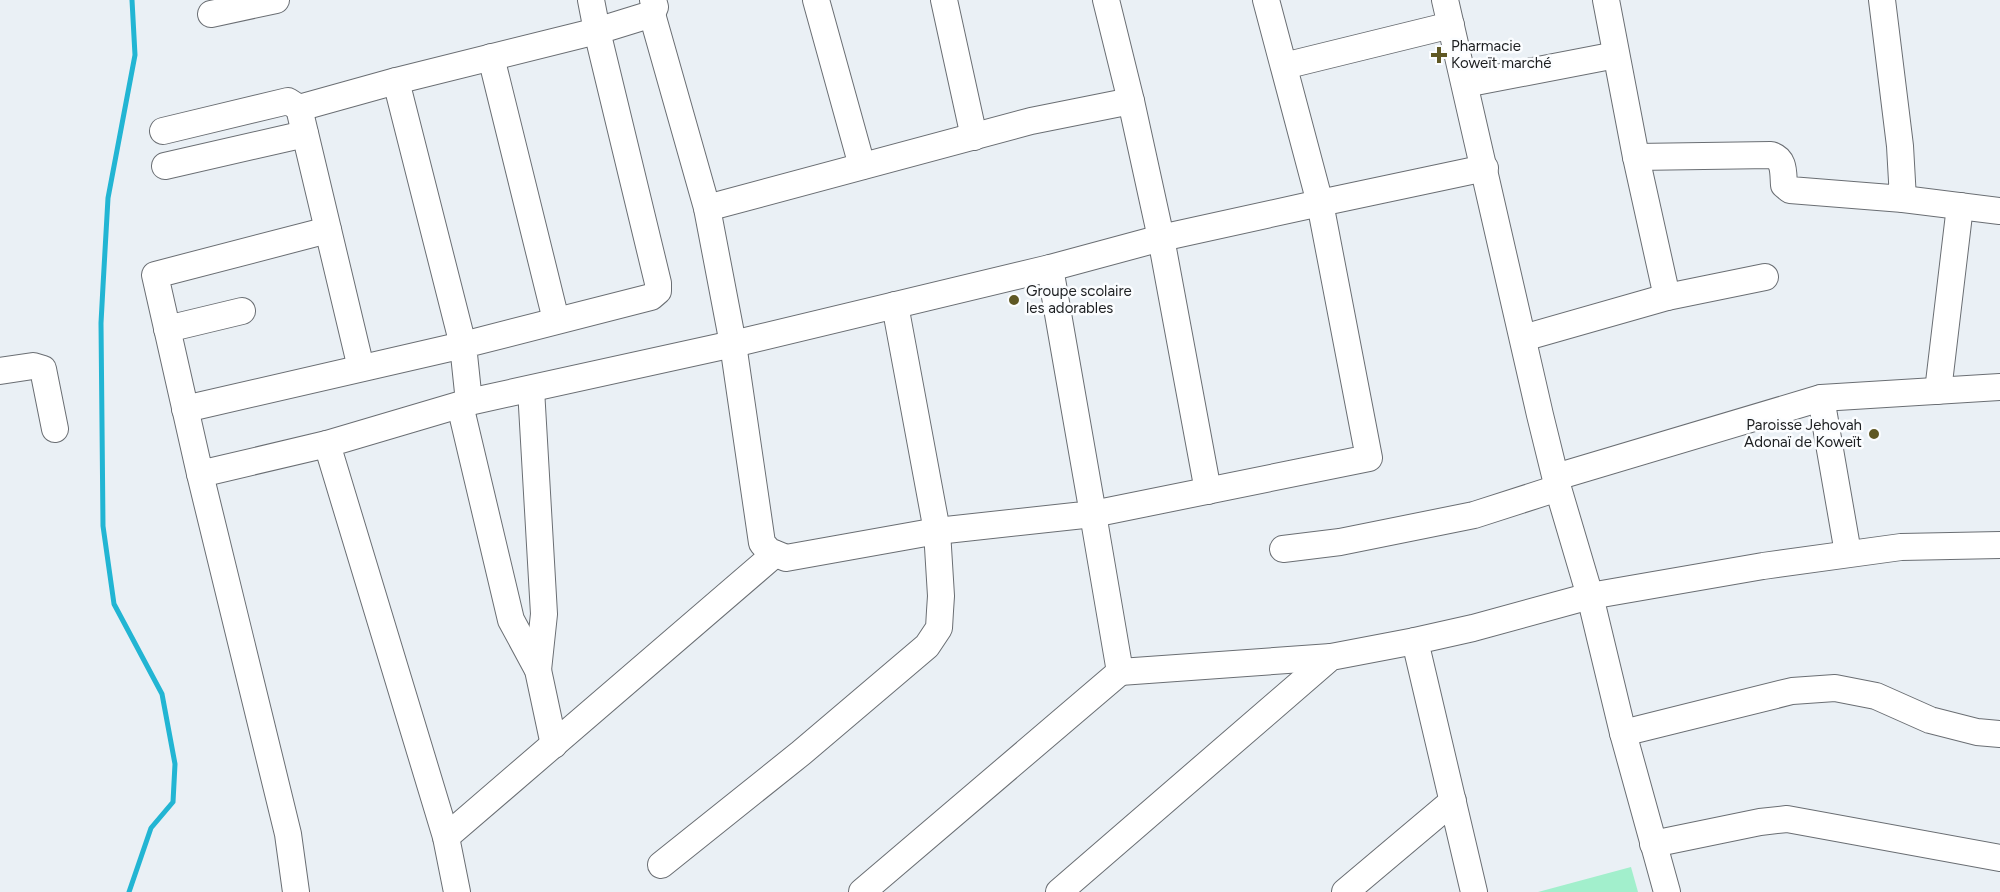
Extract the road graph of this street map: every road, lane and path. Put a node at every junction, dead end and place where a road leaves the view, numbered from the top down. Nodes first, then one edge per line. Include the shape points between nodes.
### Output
1 (276, 0) edge
2 (591, 0) edge
3 (816, 0) edge
4 (944, 0) edge
5 (1106, 0) edge
6 (1266, 0) edge
7 (1445, 0) edge
8 (1606, 0) edge
9 (1882, 0) edge
10 (652, 7) edge
11 (211, 14) dead end
12 (1451, 25) junction
13 (597, 31) junction
14 (1616, 55) junction
15 (491, 57) junction
16 (1284, 66) junction
17 (396, 81) junction
18 (1465, 84) junction
19 (1131, 101) junction
20 (299, 108) junction
21 (163, 131) dead end
22 (305, 134) junction
23 (974, 137) junction
24 (1636, 157) junction
25 (165, 166) dead end
26 (862, 166) junction
27 (1485, 168) junction
28 (1903, 199) junction
29 (1320, 203) junction
30 (1960, 206) junction
31 (706, 208) junction
32 (2000, 211) edge
33 (328, 230) junction
34 (1161, 238) junction
35 (1050, 268) junction
36 (1765, 278) dead end
37 (1667, 297) junction
38 (895, 305) junction
39 (242, 311) dead end
40 (556, 320) junction
41 (167, 329) junction
42 (1523, 338) junction
43 (733, 344) junction
44 (463, 345) junction
45 (362, 368) junction
46 (0, 371) edge
47 (2000, 387) edge
48 (531, 389) junction
49 (1938, 391) junction
50 (1821, 398) junction
51 (464, 403) junction
52 (185, 409) junction
53 (55, 429) dead end
54 (327, 444) junction
55 (200, 474) junction
56 (1557, 482) junction
57 (1208, 491) junction
58 (1093, 514) junction
59 (937, 531) junction
60 (2000, 545) edge
61 (1283, 549) dead end
62 (775, 554) junction
63 (1848, 554) junction
64 (1590, 596) junction
65 (1415, 641) junction
66 (1331, 657) junction
67 (538, 670) junction
68 (1119, 672) junction
69 (1623, 733) junction
70 (2000, 734) edge
71 (554, 745) junction
72 (1453, 801) junction
73 (446, 837) junction
74 (1653, 844) junction
75 (2000, 858) edge
76 (661, 865) dead end
77 (296, 892) edge
78 (457, 892) edge
79 (862, 892) edge
80 (1059, 892) edge
81 (1345, 892) edge
82 (1474, 892) edge
83 (1667, 892) edge

1 - 11 street
2 - 13 street
3 - 26 street
4 - 23 street
5 - 19 street
6 - 16 street
7 - 12 street
8 - 14 street
9 - 28 street
10 - 13 street
10 - 31 street
12 - 16 street
12 - 18 street
13 - 15 street
13 - 40 street via 658,291 651,297
14 - 18 street
14 - 24 street
15 - 17 street
15 - 40 street
16 - 29 street
17 - 20 street
17 - 44 street
18 - 27 street
19 - 23 street
19 - 34 street
20 - 21 street via 288,101
20 - 22 street
22 - 25 street
22 - 33 street
23 - 26 street
24 - 28 street via 1771,155 1782,162 1784,185 1790,190
24 - 37 street
26 - 31 street
27 - 29 street
27 - 42 street
28 - 30 street
29 - 34 street
29 - 57 street via 1369,458
30 - 32 street
30 - 49 street
31 - 43 street
33 - 41 street via 155,275
33 - 45 street
34 - 35 street
34 - 57 street
35 - 38 street
35 - 58 street
36 - 37 street
37 - 42 street
38 - 43 street
38 - 59 street
39 - 41 street
40 - 44 street
41 - 52 street
42 - 56 street
43 - 48 street
43 - 62 street via 762,543
44 - 45 street
44 - 51 street
45 - 52 street
46 - 53 street via 33,366 43,369
47 - 49 street
48 - 51 street
48 - 67 street via 544,614
49 - 50 street
50 - 56 street
50 - 63 street
51 - 54 street
51 - 67 street via 511,620
52 - 55 street
54 - 55 street
54 - 73 street
55 - 77 street via 288,834
56 - 61 street via 1474,515 1340,542
56 - 64 street
57 - 58 street
58 - 59 street
58 - 68 street
59 - 62 street via 786,558
59 - 76 street via 939,628 927,646
60 - 63 street via 1901,547
62 - 71 street
63 - 64 street
64 - 65 street
64 - 69 street
65 - 66 street
65 - 72 street
66 - 68 street
66 - 80 street
67 - 71 street
68 - 79 street
69 - 70 street via 1792,691 1835,688 1876,696 1929,720
69 - 74 street
71 - 73 street
72 - 81 street
72 - 82 street
73 - 78 street
74 - 75 street via 1787,819
74 - 83 street

